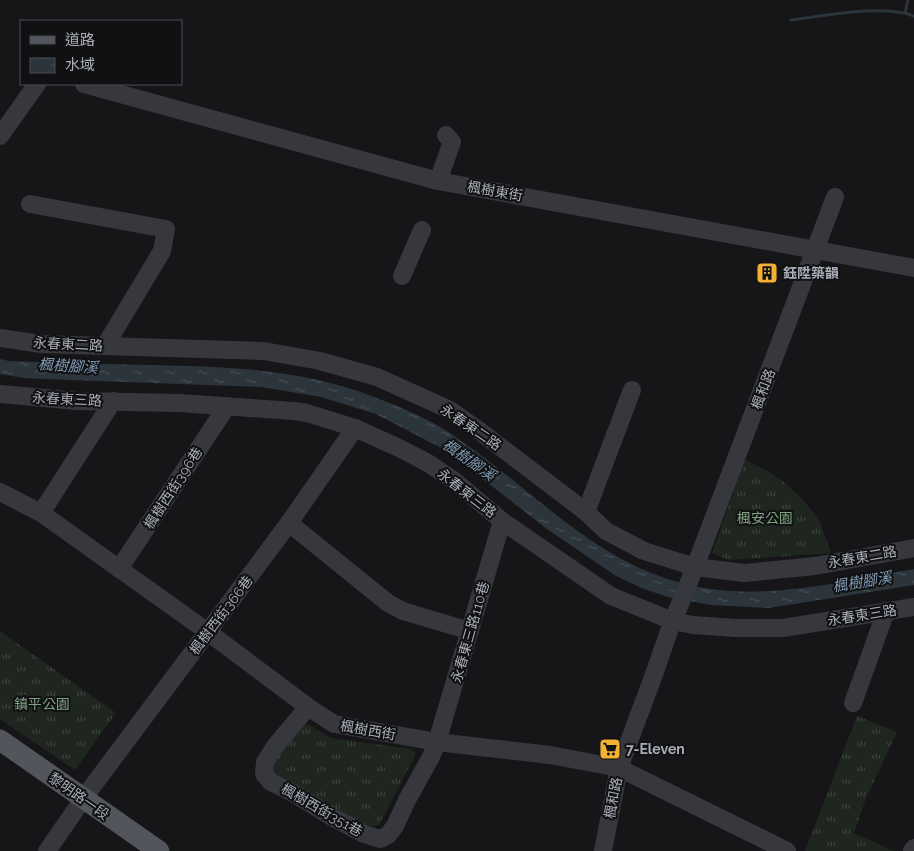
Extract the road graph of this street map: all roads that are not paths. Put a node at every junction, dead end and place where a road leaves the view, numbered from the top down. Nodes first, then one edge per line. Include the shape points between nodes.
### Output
1 (36, 85) edge
2 (88, 85) edge
3 (446, 135) dead end
4 (0, 136) edge
5 (438, 181) junction
6 (835, 197) dead end
7 (30, 204) dead end
8 (422, 230) dead end
9 (815, 249) junction
10 (914, 268) edge
11 (402, 276) dead end
12 (0, 338) edge
13 (104, 346) junction
14 (632, 390) dead end
15 (0, 394) edge
16 (113, 401) junction
17 (227, 406) junction
18 (354, 428) junction
19 (0, 492) edge
20 (586, 512) junction
21 (41, 513) junction
22 (502, 521) junction
23 (289, 523) junction
24 (914, 548) edge
25 (119, 569) junction
26 (692, 574) junction
27 (914, 607) edge
28 (886, 611) junction
29 (676, 613) junction
30 (470, 631) junction
31 (208, 632) junction
32 (853, 703) dead end
33 (308, 707) junction
34 (0, 740) edge
35 (437, 742) junction
36 (619, 768) junction
37 (83, 799) junction
38 (47, 851) edge
39 (159, 851) edge
40 (603, 851) edge
41 (787, 851) edge

1 - 4 street
2 - 5 street, 楓樹東街
3 - 5 street via 452,142
5 - 9 street, 楓樹東街
6 - 9 street, 楓和路
7 - 13 street via 166,229 162,251
8 - 11 street
9 - 10 street, 楓樹東街
9 - 26 street, 楓和路
12 - 13 street, 永春東二路 via 41,344
13 - 20 street, 永春東二路 via 264,351 320,361 377,377 450,410
14 - 20 street
15 - 16 street, 永春東三路
16 - 17 street, 永春東三路
16 - 21 street
17 - 18 street, 永春東三路 via 294,411
17 - 25 street, 楓樹西街396巷
18 - 22 street, 永春東三路 via 428,462
18 - 23 street, 楓樹西街366巷
19 - 21 street, 楓樹西街
20 - 26 street, 永春東二路 via 606,531
21 - 25 street, 楓樹西街
22 - 29 street, 永春東三路 via 611,596
22 - 30 street, 永春東三路110巷
23 - 30 street via 388,603 403,611
23 - 31 street, 楓樹西街366巷
24 - 26 street, 永春東二路 via 815,566
25 - 31 street, 楓樹西街
26 - 29 street, 楓和路
27 - 28 street, 永春東三路
28 - 29 street, 永春東三路 via 783,628 694,625
28 - 32 street
29 - 36 street, 楓和路
30 - 35 street, 永春東三路110巷
31 - 33 street, 楓樹西街
31 - 37 street, 楓樹西街366巷
33 - 35 street, 楓樹西街 via 334,724
33 - 35 street, 楓樹西街351巷 via 276,745 265,762 264,774 271,782 372,837 380,839 395,826
34 - 37 main road, 黎明路一段
35 - 36 street, 楓樹西街
36 - 40 street, 楓和路
36 - 41 street, 楓樹西街
37 - 38 street, 楓樹西街366巷
37 - 39 main road, 黎明路一段

